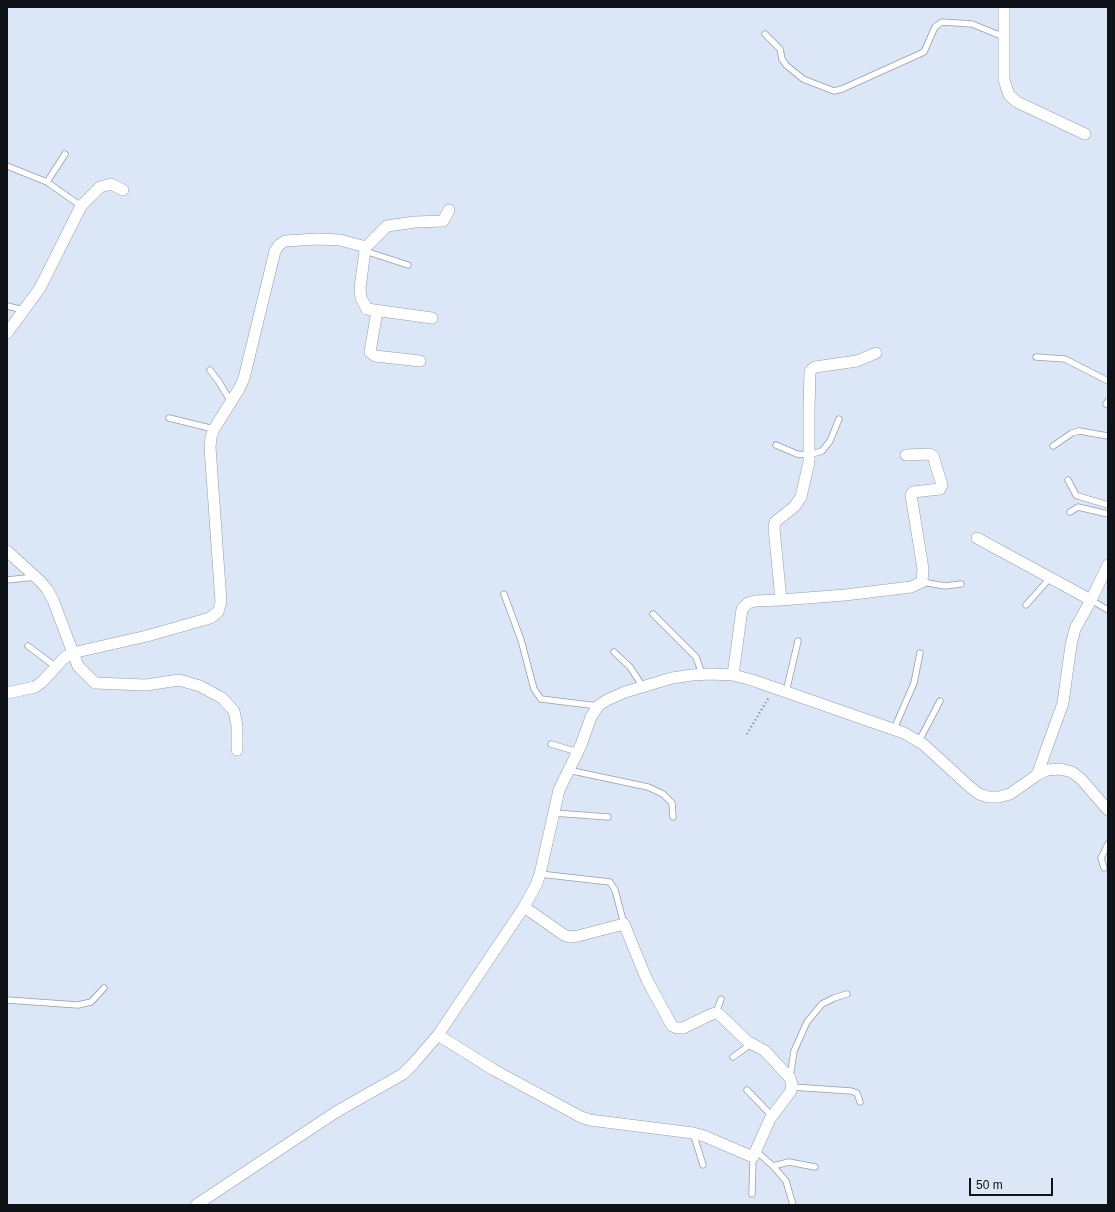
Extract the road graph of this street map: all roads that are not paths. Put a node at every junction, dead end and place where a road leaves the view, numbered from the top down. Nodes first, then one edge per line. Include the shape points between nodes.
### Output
1 (1004, 7) edge
2 (765, 34) dead end
3 (1004, 37) junction
4 (1084, 134) dead end
5 (64, 154) dead end
6 (7, 166) edge
7 (47, 182) junction
8 (123, 190) dead end
9 (81, 206) junction
10 (449, 210) dead end
11 (366, 249) junction
12 (408, 266) dead end
13 (7, 306) edge
14 (24, 310) junction
15 (377, 311) junction
16 (432, 318) dead end
17 (7, 333) edge
18 (876, 353) dead end
19 (1036, 357) dead end
20 (420, 361) dead end
21 (210, 370) dead end
22 (1108, 381) edge
23 (231, 402) junction
24 (169, 418) dead end
25 (839, 419) dead end
26 (214, 429) junction
27 (1108, 436) edge
28 (776, 445) dead end
29 (1053, 446) dead end
30 (809, 455) junction
31 (906, 455) dead end
32 (1068, 480) dead end
33 (1108, 505) edge
34 (1070, 512) dead end
35 (1108, 514) edge
36 (977, 538) dead end
37 (7, 550) edge
38 (1108, 565) edge
39 (36, 577) junction
40 (1050, 578) junction
41 (7, 580) edge
42 (922, 582) junction
43 (961, 584) dead end
44 (504, 594) dead end
45 (781, 600) junction
46 (1091, 600) junction
47 (1026, 605) dead end
48 (1108, 610) edge
49 (653, 614) dead end
50 (798, 641) dead end
51 (28, 646) dead end
52 (614, 652) dead end
53 (72, 653) junction
54 (920, 653) dead end
55 (56, 668) junction
56 (702, 674) junction
57 (733, 675) junction
58 (643, 687) junction
59 (786, 692) junction
60 (7, 693) edge
61 (940, 701) dead end
62 (598, 706) junction
63 (894, 730) junction
64 (919, 741) junction
65 (551, 744) dead end
66 (237, 750) dead end
67 (578, 752) junction
68 (568, 770) junction
69 (1037, 775) junction
70 (1108, 810) edge
71 (554, 813) junction
72 (673, 817) dead end
73 (608, 818) dead end
74 (1108, 844) edge
75 (1104, 868) dead end
76 (540, 874) junction
77 (524, 907) junction
78 (624, 924) junction
79 (104, 988) dead end
80 (847, 994) dead end
81 (721, 999) dead end
82 (7, 1000) edge
83 (716, 1013) junction
84 (438, 1035) junction
85 (751, 1044) junction
86 (733, 1057) dead end
87 (791, 1082) junction
88 (747, 1090) dead end
89 (860, 1102) dead end
90 (772, 1116) junction
91 (692, 1133) junction
92 (755, 1154) junction
93 (703, 1165) dead end
94 (773, 1166) junction
95 (815, 1167) dead end
96 (752, 1194) dead end
97 (210, 1202) edge
98 (196, 1205) edge
99 (794, 1205) edge

1 - 3 street
2 - 3 lane via 780,49 786,65 803,79 834,91 924,52 935,27 942,22 972,24
3 - 4 street via 1004,80 1009,95 1017,102
5 - 7 lane
6 - 7 lane
7 - 9 lane
8 - 9 street via 111,184 100,187
9 - 14 street via 40,288
10 - 11 street via 442,222 387,226
11 - 12 lane
11 - 15 street via 360,288 361,298 367,309
11 - 23 street via 328,238 285,241 279,245 275,251 244,378
13 - 14 lane
14 - 17 street
15 - 16 street
15 - 20 street via 370,352 375,356
18 - 30 street via 856,361 815,367 810,372
19 - 22 lane via 1065,359
21 - 23 lane
23 - 26 street
24 - 26 lane
25 - 30 lane via 830,441 822,451
26 - 53 street via 210,447 221,602 218,612 210,618 147,636
27 - 29 lane via 1079,430
28 - 30 lane via 797,454
30 - 45 street via 799,502 775,522
31 - 42 street via 933,456 942,485 940,489 913,492 911,495 923,569
32 - 33 lane via 1076,495
34 - 35 lane via 1078,507
36 - 40 street
37 - 39 street
38 - 46 street
39 - 41 lane
39 - 53 street via 47,588 53,600
40 - 46 street
40 - 47 lane
42 - 43 lane via 945,586
42 - 45 street via 911,587
44 - 62 lane via 521,640 534,689 540,699
45 - 57 street via 755,600 742,609
46 - 48 lane
46 - 69 street via 1074,629 1063,703
49 - 56 lane via 696,657
50 - 59 lane
51 - 55 lane
52 - 58 lane via 630,667
53 - 55 street
53 - 66 street via 78,666 95,683 146,685 179,680 200,686 222,698 234,711
54 - 63 lane via 914,683
55 - 60 street via 35,687
56 - 57 street
56 - 58 street via 672,678
57 - 59 street
58 - 62 street via 625,692
59 - 63 street
61 - 64 lane
62 - 67 street via 591,717
63 - 64 street
64 - 69 street via 970,787 988,797 998,798 1010,794
65 - 67 lane
67 - 68 street
68 - 71 street via 559,790
68 - 72 lane via 648,788 663,794 672,803
69 - 70 street via 1047,770 1060,769 1072,772 1082,779
71 - 73 lane
71 - 76 street
74 - 75 lane via 1100,858
76 - 77 street
76 - 78 lane via 610,882 615,890
77 - 78 street via 570,937
77 - 84 street
78 - 83 street via 647,980 672,1026 683,1028
79 - 82 lane via 91,1002 78,1005
80 - 87 lane via 822,1004 807,1022 794,1051
81 - 83 lane
83 - 85 street
84 - 91 street via 494,1070 581,1117
84 - 97 street via 403,1074 336,1112
85 - 86 lane
85 - 87 street via 765,1051
87 - 89 lane via 857,1093
87 - 90 street via 791,1091
88 - 90 lane
90 - 92 street
91 - 92 street
91 - 93 lane
92 - 94 lane
92 - 96 lane
94 - 95 lane via 789,1162
94 - 99 lane via 786,1181
97 - 98 street

